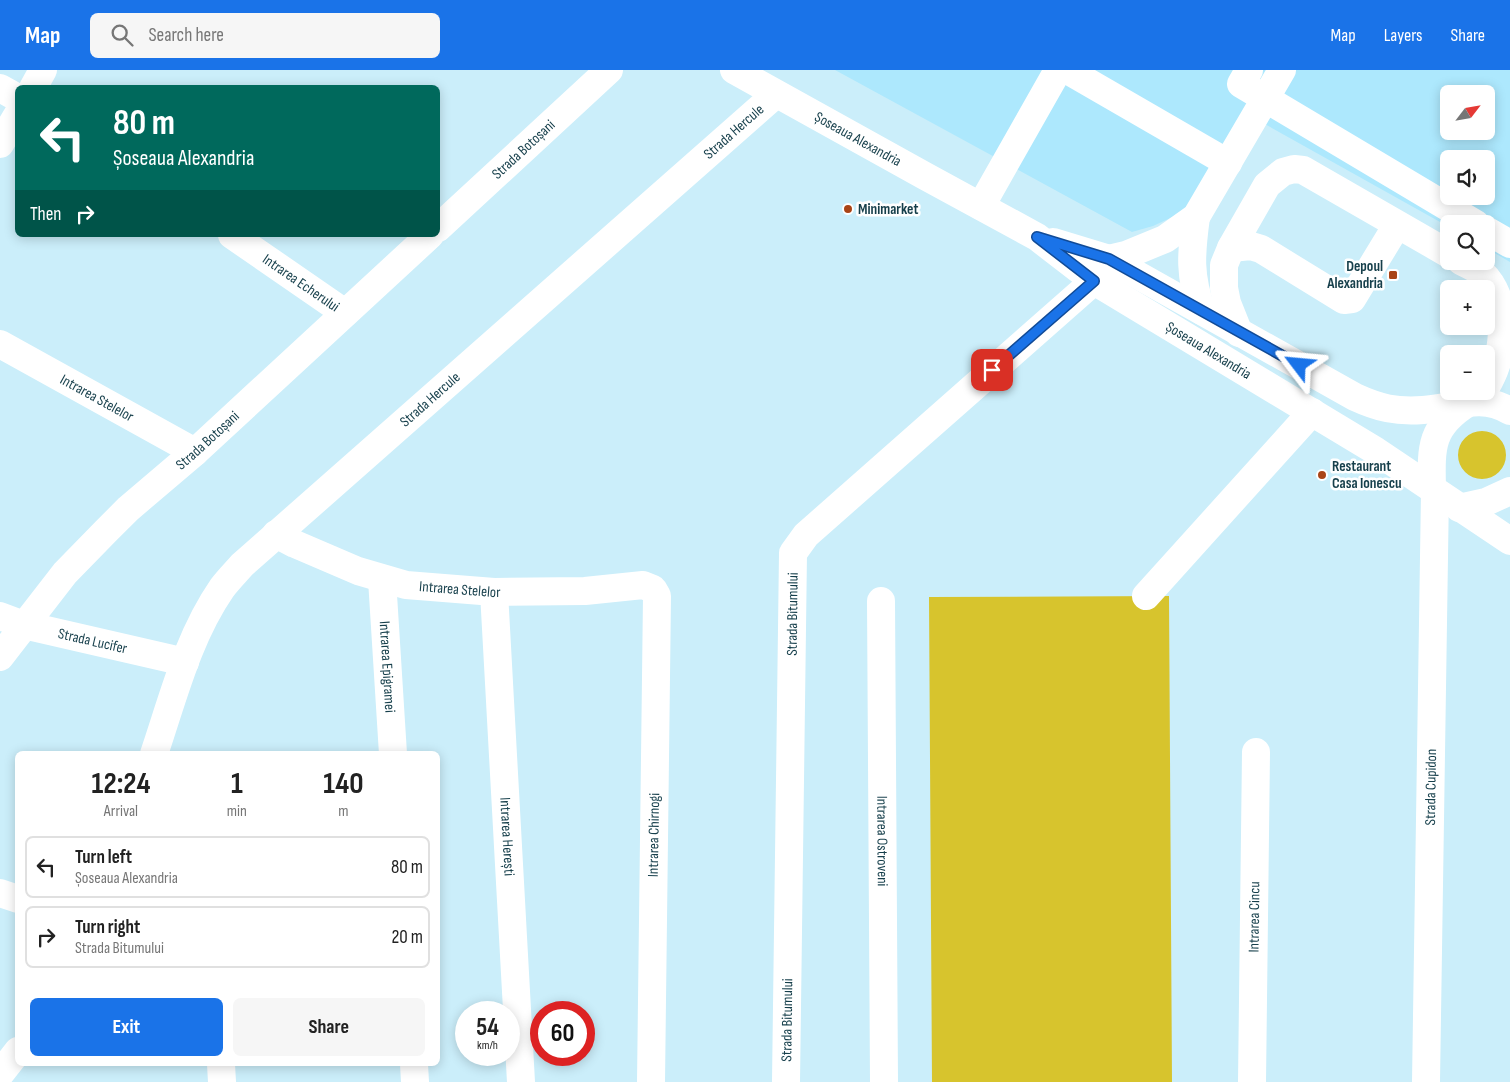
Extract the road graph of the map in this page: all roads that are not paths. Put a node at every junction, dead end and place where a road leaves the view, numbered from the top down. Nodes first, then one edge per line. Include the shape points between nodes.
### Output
1 (43, 70) edge
2 (609, 70) edge
3 (734, 70) edge
4 (1058, 70) edge
5 (1067, 70) edge
6 (1249, 70) edge
7 (1282, 70) edge
8 (34, 85) edge
9 (0, 88) edge
10 (776, 94) junction
11 (15, 96) edge
12 (1265, 99) junction
13 (15, 119) edge
14 (0, 144) edge
15 (1228, 163) junction
16 (981, 206) junction
17 (1461, 215) edge
18 (1196, 218) junction
19 (1398, 225) junction
20 (440, 226) edge
21 (1495, 235) edge
22 (235, 237) edge
23 (428, 237) edge
24 (1037, 237) junction
25 (1510, 244) edge
26 (1230, 248) junction
27 (1440, 249) edge
28 (1109, 259) junction
29 (1477, 270) edge
30 (1094, 281) junction
31 (1202, 311) junction
32 (345, 313) junction
33 (1239, 333) junction
34 (0, 344) edge
35 (1510, 365) edge
36 (1495, 372) edge
37 (1495, 387) edge
38 (1481, 400) edge
39 (1484, 400) edge
40 (1312, 412) junction
41 (195, 452) junction
42 (1434, 490) junction
43 (1510, 491) edge
44 (1459, 508) junction
45 (276, 534) junction
46 (1510, 541) edge
47 (382, 579) junction
48 (653, 589) joint
49 (494, 592) junction
50 (1146, 596) dead end
51 (881, 601) dead end
52 (12, 621) edge
53 (0, 657) edge
54 (185, 662) junction
55 (155, 751) edge
56 (393, 751) edge
57 (1256, 752) dead end
58 (0, 893) edge
59 (15, 898) edge
60 (15, 1055) edge
61 (221, 1066) edge
62 (414, 1066) edge
63 (0, 1074) edge
64 (222, 1082) edge
65 (415, 1082) edge
66 (522, 1082) edge
67 (652, 1082) edge
68 (786, 1082) edge
69 (884, 1082) edge
70 (1252, 1082) edge
71 (1426, 1082) edge

1 - 8 street
2 - 20 street, Strada Botoșani
3 - 10 street, Șoseaua Alexandria
4 - 16 street
5 - 15 street
6 - 12 street via 1241,84
7 - 12 street
9 - 11 street
10 - 16 street, Șoseaua Alexandria
10 - 45 street, Strada Hercule
12 - 15 street
12 - 17 street
13 - 14 street
15 - 18 street
16 - 24 street, Șoseaua Alexandria
18 - 28 street via 1165,239
18 - 31 street via 1192,275
19 - 26 street via 1303,170 1294,169 1283,172 1267,185
19 - 26 street via 1352,299 1348,300 1261,249 1251,246
19 - 27 street
21 - 25 street
22 - 32 street, Intrarea Echerului
23 - 32 street, Strada Botoșani
24 - 28 street, Șoseaua Alexandria
24 - 30 street, Șoseaua Alexandria
26 - 33 street via 1224,265 1224,288
28 - 31 street, Șoseaua Alexandria
29 - 36 street via 1498,297 1503,312 1505,325
30 - 40 street, Șoseaua Alexandria
30 - 68 street, Strada Bitumului via 806,535 793,553
31 - 33 street, Șoseaua Alexandria
32 - 41 street, Strada Botoșani
33 - 38 street, Șoseaua Alexandria via 1354,397 1384,409 1425,410
34 - 41 street, Intrarea Stelelor
35 - 37 street
39 - 42 street, Strada Cupidon via 1457,410 1438,431 1431,459
40 - 42 street, Șoseaua Alexandria
40 - 50 street
41 - 52 street, Strada Botoșani via 128,509
42 - 44 street, Șoseaua Alexandria
42 - 71 street, Strada Cupidon
43 - 44 street via 1486,502
44 - 46 street, Șoseaua Alexandria
45 - 47 street, Intrarea Stelelor
45 - 54 street, Strada Hercule via 242,565 223,588
47 - 49 street, Intrarea Stelelor via 412,586
47 - 56 street, Intrarea Epigramei
48 - 49 street, Intrarea Stelelor via 643,585
48 - 67 street, Intrarea Chirnogi via 657,596
49 - 66 street, Intrarea Herești
51 - 69 street, Intrarea Ostroveni
52 - 53 street, Strada Botoșani
52 - 54 street, Strada Lucifer
54 - 55 street, Strada Hercule
57 - 70 street, Intrarea Cincu
58 - 59 street
60 - 63 street
61 - 64 street
62 - 65 street

